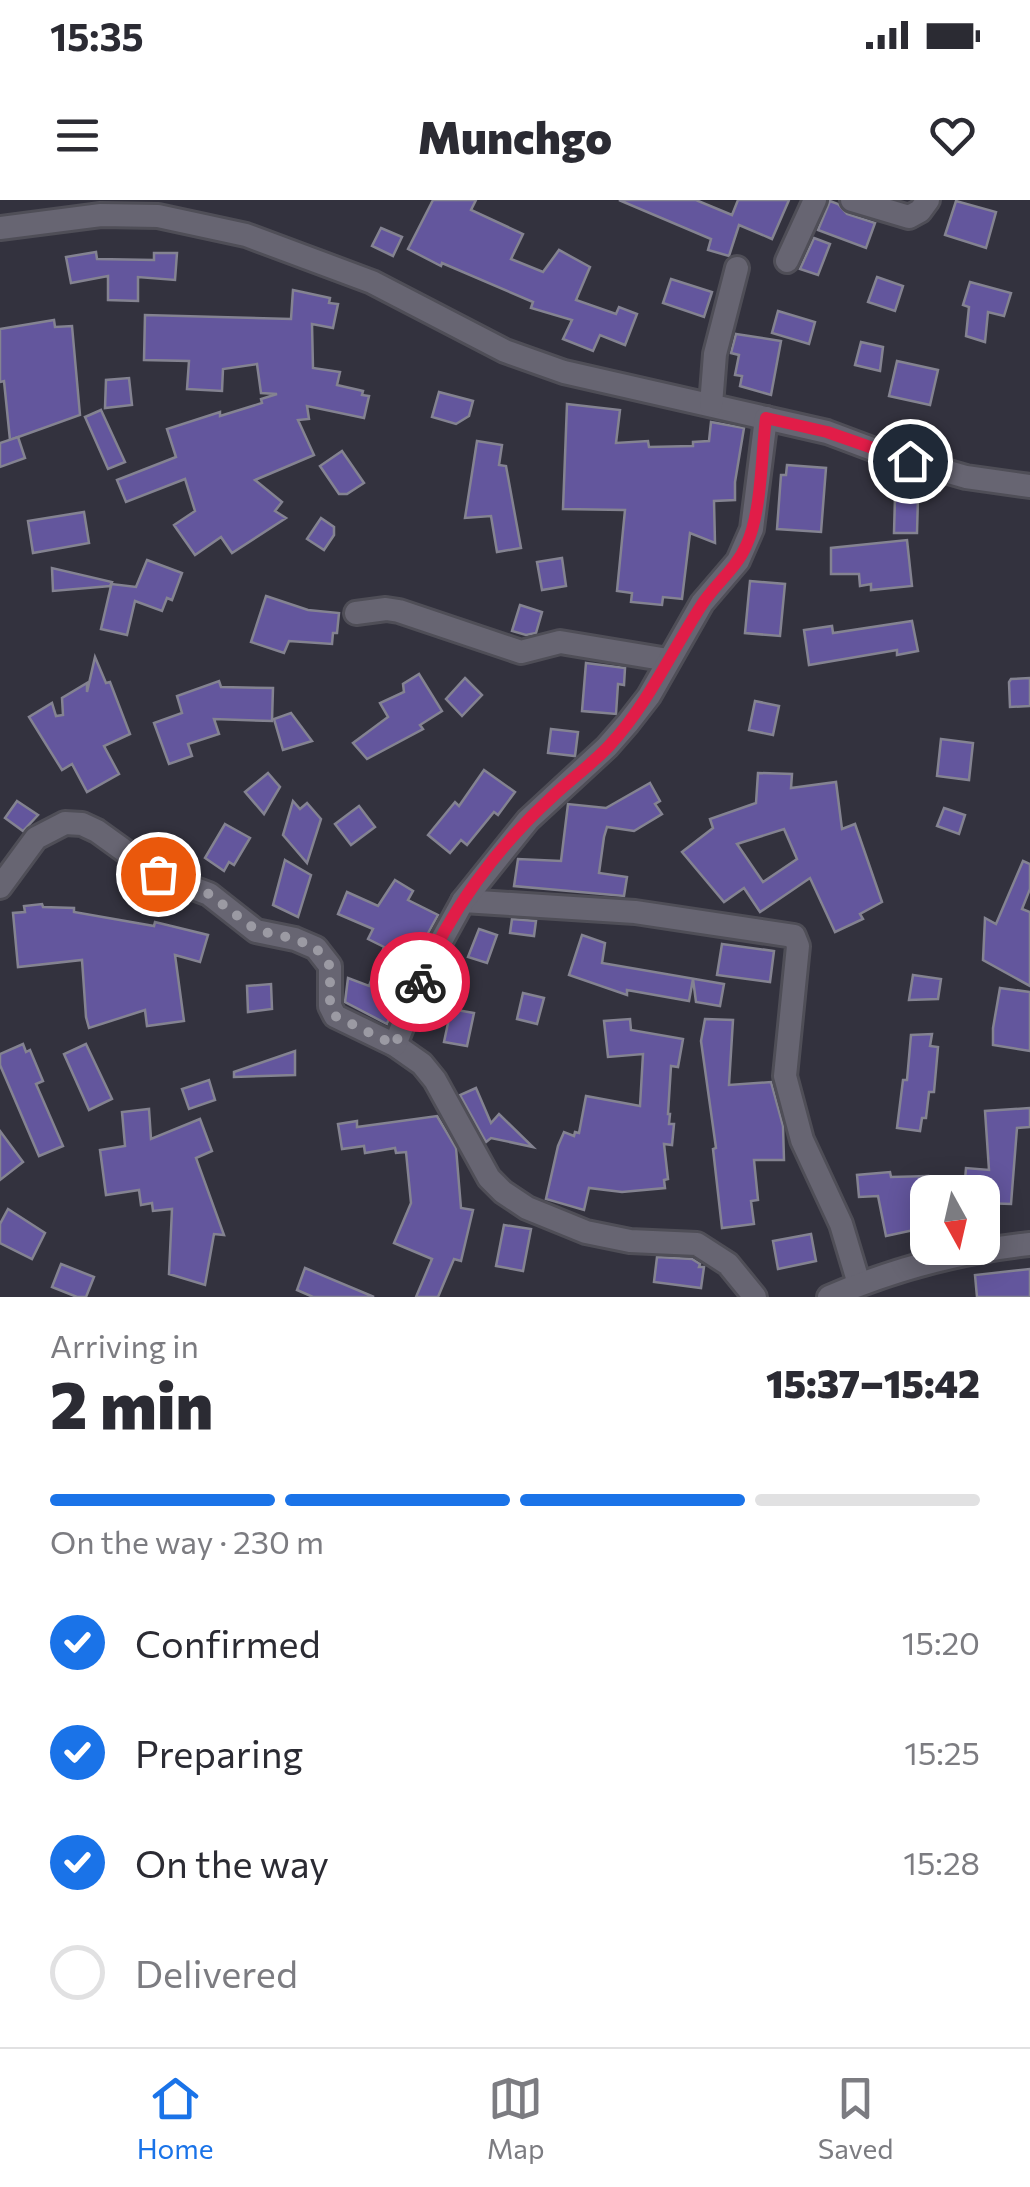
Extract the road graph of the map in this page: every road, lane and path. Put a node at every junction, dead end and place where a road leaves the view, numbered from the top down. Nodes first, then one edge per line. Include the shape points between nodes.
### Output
1 (815, 200) edge
2 (852, 200) edge
3 (928, 200) edge
4 (0, 228) edge
5 (787, 261) dead end
6 (736, 268) dead end
7 (710, 404) junction
8 (766, 418) junction
9 (1030, 486) edge
10 (356, 614) dead end
11 (668, 660) junction
12 (0, 888) edge
13 (462, 901) junction
14 (395, 1045) junction
15 (1030, 1244) edge
16 (859, 1284) junction
17 (755, 1297) edge
18 (830, 1297) edge

1 - 5 street
2 - 3 street via 909,217
4 - 7 street via 101,215 158,216 246,234 372,282 505,351 564,372
6 - 7 street
7 - 8 street
8 - 9 street via 966,477
8 - 11 street via 746,546
10 - 11 street via 399,611 521,652 560,642
11 - 13 street via 608,747 528,820
12 - 14 street via 36,838 65,823 82,824 158,874 209,894 256,930 316,948 330,966 335,1016
13 - 14 street
13 - 16 street via 635,912 794,936 785,1076 802,1140 841,1224
14 - 17 street via 435,1080 503,1192 586,1232 696,1244 728,1264
15 - 16 street via 954,1256
16 - 18 street

